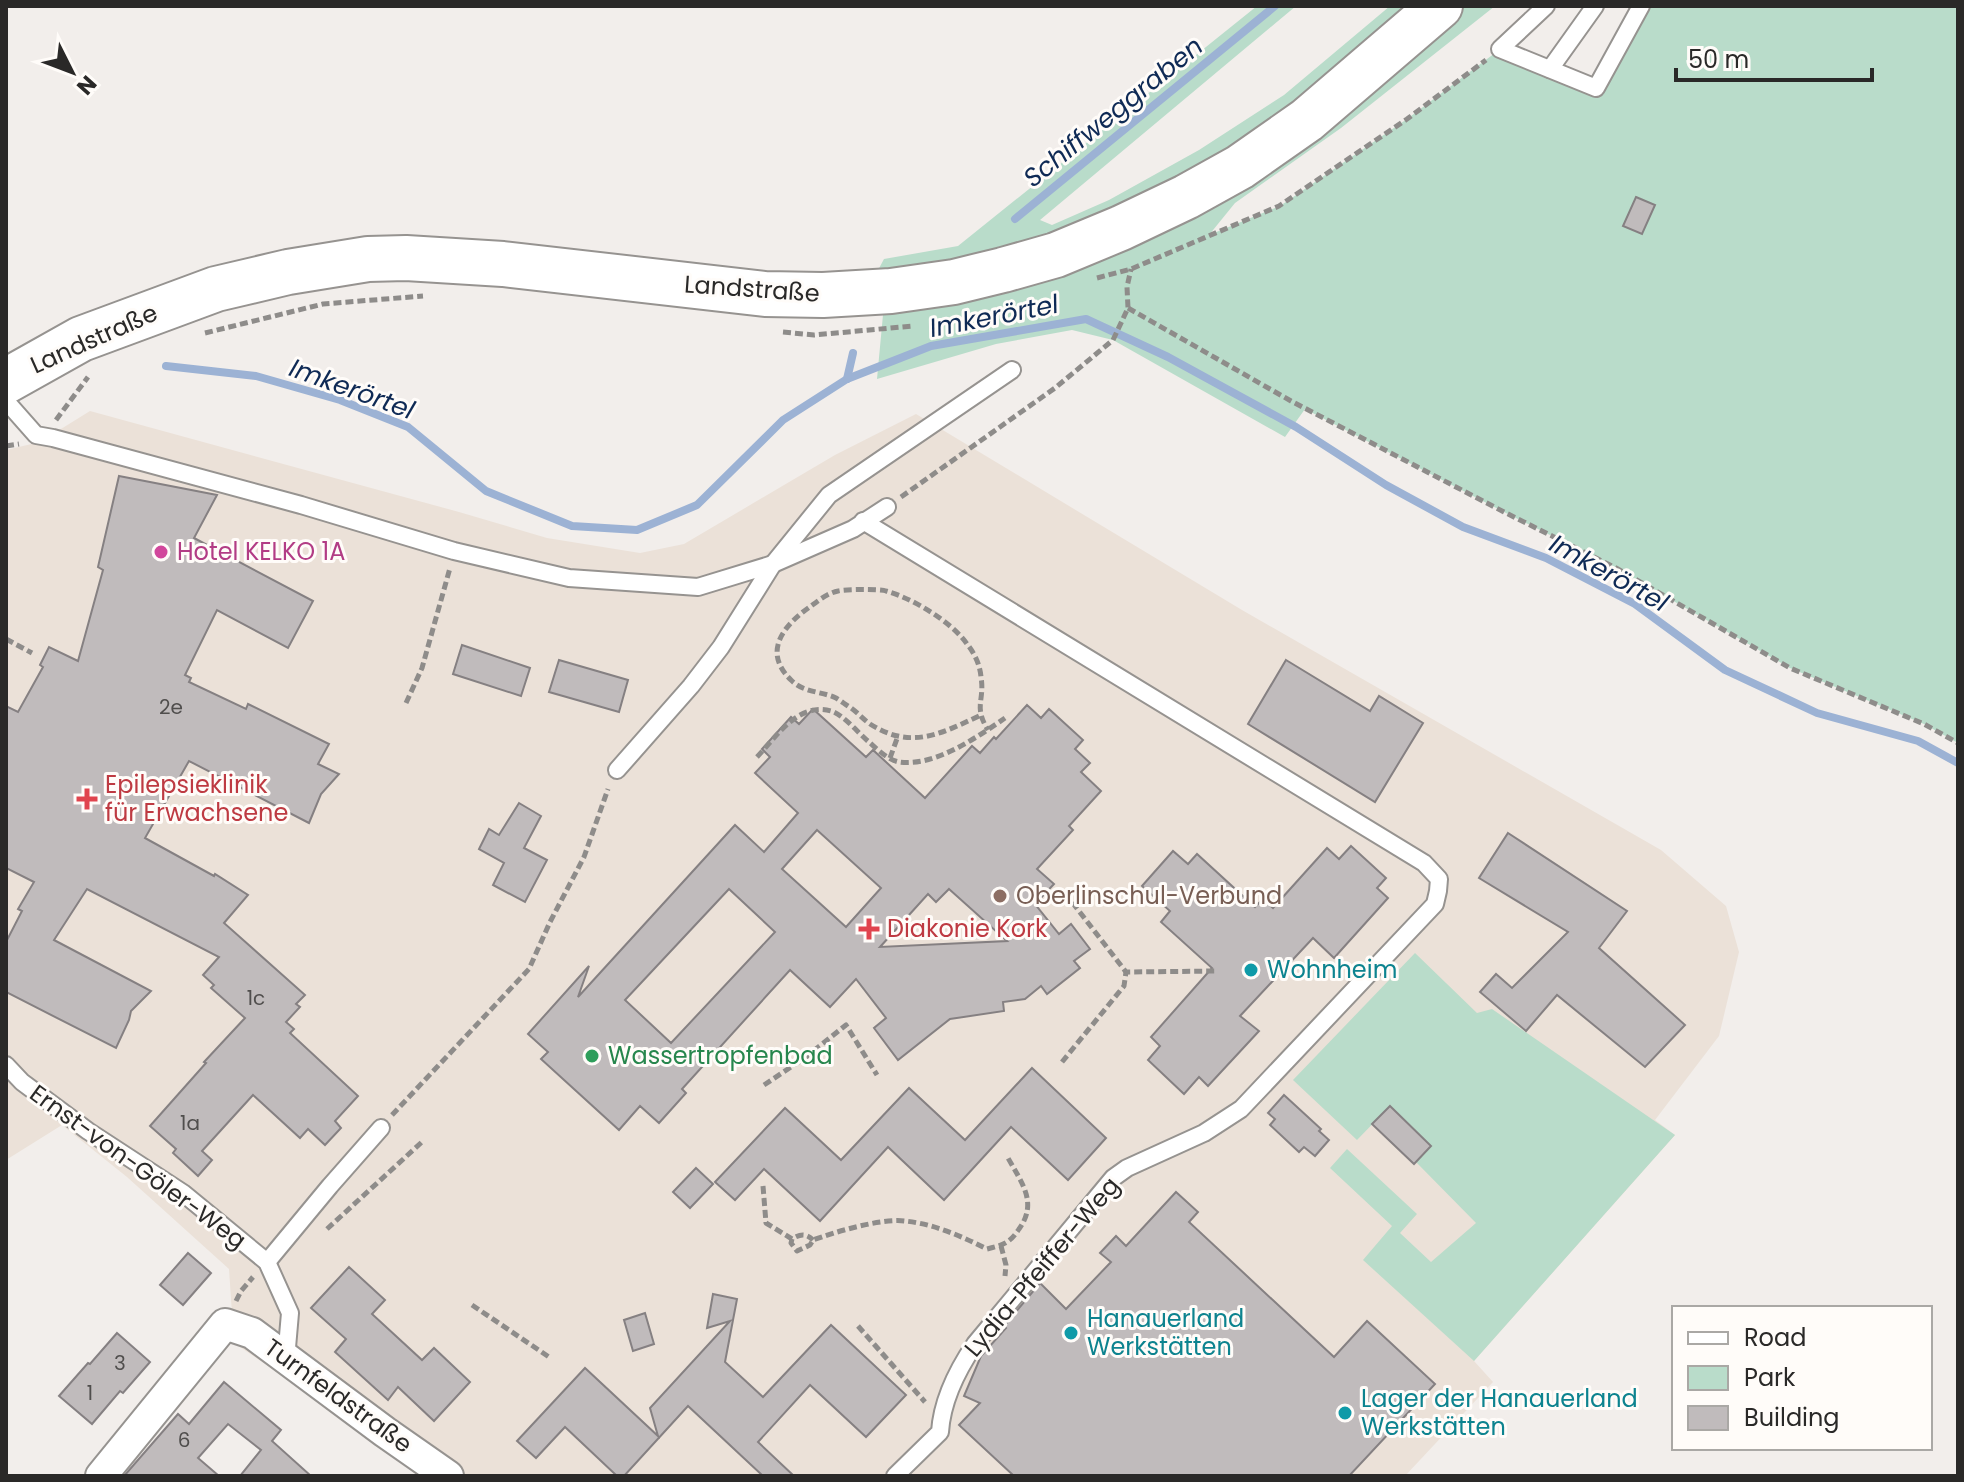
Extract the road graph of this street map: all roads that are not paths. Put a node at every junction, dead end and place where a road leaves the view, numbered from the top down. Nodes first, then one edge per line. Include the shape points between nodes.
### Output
1 (1440, 6) edge
2 (1546, 6) edge
3 (1595, 6) edge
4 (1641, 6) edge
5 (1550, 69) junction
6 (1012, 370) dead end
7 (6, 381) edge
8 (6, 401) edge
9 (887, 507) road end
10 (863, 521) junction
11 (773, 564) junction
12 (617, 770) road end
13 (6, 1065) edge
14 (381, 1128) road end
15 (267, 1262) junction
16 (286, 1359) junction
17 (101, 1476) edge
18 (448, 1476) edge
19 (895, 1476) edge

1 - 7 main road, Landstraße via 1307,120 1240,167 1121,228 1003,270 891,291 765,294 503,264 368,259 216,289 81,339
2 - 5 lane via 1500,49
3 - 5 lane
4 - 5 lane via 1596,88
6 - 11 lane via 829,495
8 - 11 lane via 31,437 53,438 454,551 569,578 698,587
9 - 10 lane
10 - 11 lane
10 - 19 lane, Lydia-Pfeiffer-Weg via 1424,863 1439,879 1435,904 1241,1109 1113,1178 975,1344 961,1365 940,1432
11 - 12 lane via 721,647
13 - 15 lane, Ernst-von-Göler-Weg via 77,1124 183,1193
14 - 15 lane
15 - 16 lane, Ernst-von-Göler-Weg via 290,1313
16 - 17 street, Turnfeldstraße via 252,1333 225,1324
16 - 18 street, Turnfeldstraße

